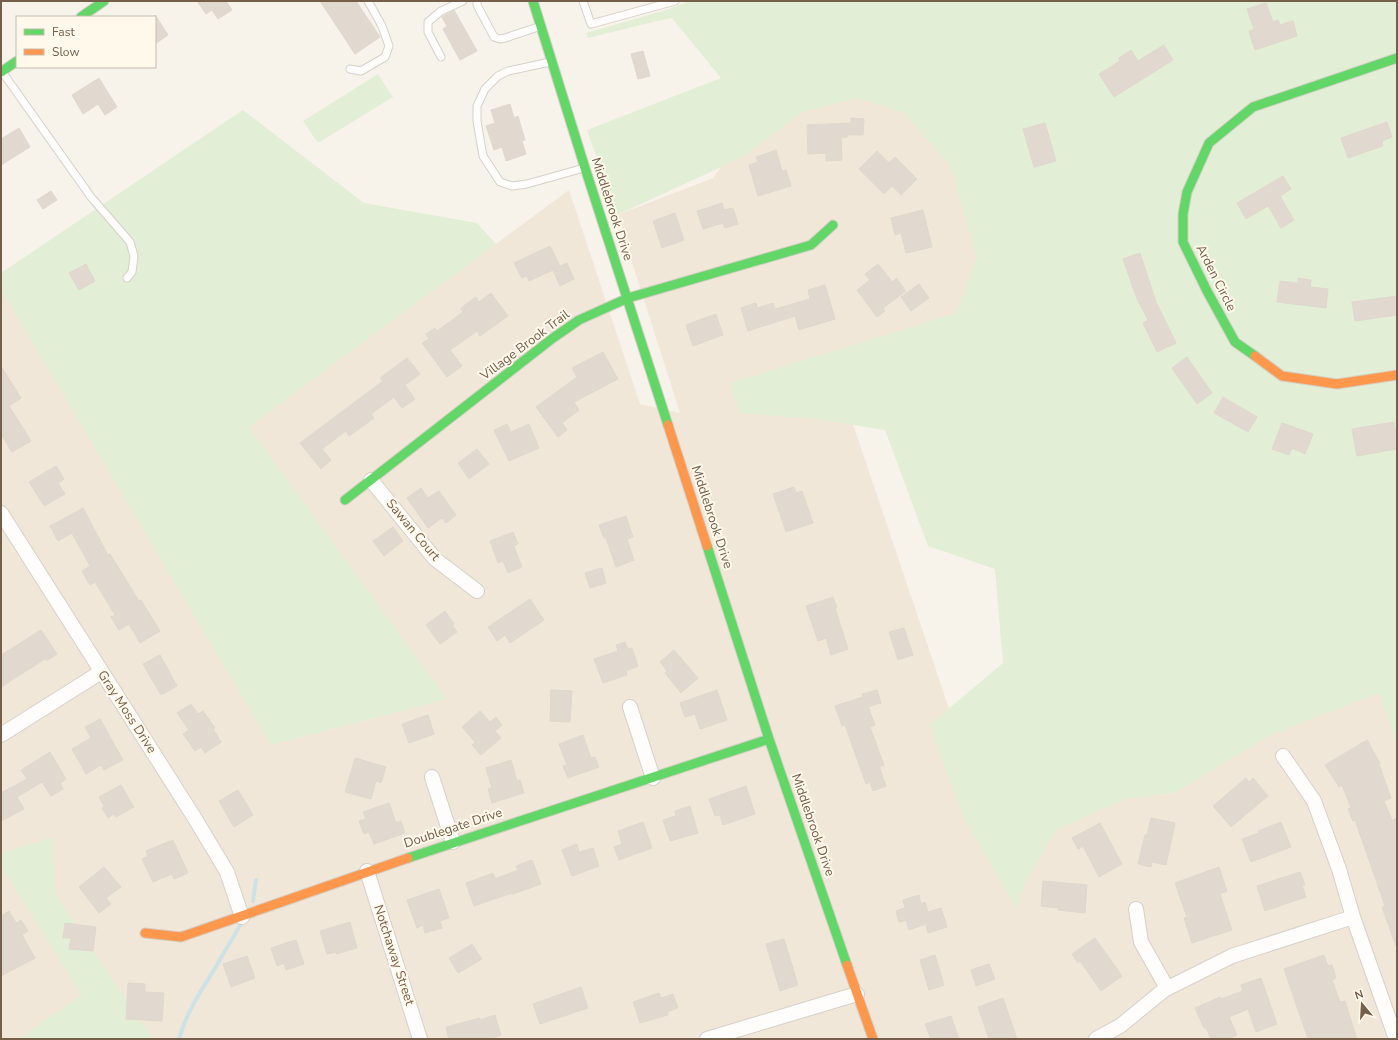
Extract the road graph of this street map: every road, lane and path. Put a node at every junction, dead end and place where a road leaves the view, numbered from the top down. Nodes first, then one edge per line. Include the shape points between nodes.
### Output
1 (104, 1) edge
2 (368, 1) edge
3 (463, 1) edge
4 (477, 1) edge
5 (533, 1) edge
6 (583, 1) edge
7 (674, 1) edge
8 (82, 16) edge
9 (541, 26) junction
10 (441, 58) dead end
11 (1397, 58) edge
12 (16, 62) edge
13 (552, 62) junction
14 (350, 69) dead end
15 (2, 72) edge
16 (585, 168) junction
17 (833, 225) dead end
18 (127, 278) dead end
19 (628, 298) junction
20 (1397, 375) edge
21 (371, 480) junction
22 (345, 500) dead end
23 (1, 513) edge
24 (477, 591) dead end
25 (101, 672) junction
26 (630, 707) dead end
27 (1, 735) edge
28 (770, 739) junction
29 (1283, 756) dead end
30 (432, 777) dead end
31 (653, 778) junction
32 (453, 842) junction
33 (367, 871) junction
34 (1136, 909) dead end
35 (242, 916) junction
36 (1353, 917) junction
37 (145, 933) dead end
38 (1167, 988) junction
39 (857, 994) junction
40 (420, 1039) edge
41 (707, 1039) edge
42 (872, 1039) edge
43 (1096, 1039) edge
44 (1396, 1039) edge

1 - 8 street
2 - 14 lane via 382,26 389,46 385,57 361,71
3 - 10 lane via 441,11 428,22 428,32
4 - 9 lane via 494,37 500,39
5 - 9 street, Middlebrook Drive
6 - 7 lane via 591,24
9 - 13 street, Middlebrook Drive
11 - 20 street, Arden Circle via 1253,107 1209,143 1187,192 1183,214 1183,242 1235,342 1282,376 1337,384
12 - 15 street
13 - 16 street, Middlebrook Drive
13 - 16 lane via 508,71 498,76 485,89 477,106 483,156 500,182 512,186
15 - 18 lane via 91,197 130,242 134,256 132,272
16 - 19 street, Middlebrook Drive
17 - 19 street, Village Brook Trail via 811,245
19 - 21 street, Village Brook Trail via 579,320 553,338
19 - 28 street, Middlebrook Drive
21 - 22 street, Village Brook Trail
21 - 24 street, Sawan Court via 435,559
23 - 25 street, Gray Moss Drive
25 - 27 street
25 - 35 street, Gray Moss Drive via 194,817 226,872
26 - 31 street
28 - 31 street, Doublegate Drive
28 - 39 street, Middlebrook Drive
29 - 36 street via 1314,800 1340,869
30 - 32 street
31 - 32 street, Doublegate Drive
32 - 33 street, Doublegate Drive
33 - 35 street, Doublegate Drive
33 - 40 street, Notchaway Street
34 - 38 street via 1140,942
35 - 37 street, Doublegate Drive via 181,937
36 - 38 street via 1232,956
36 - 44 street
38 - 43 street via 1120,1026
39 - 41 street
39 - 42 street, Middlebrook Drive

